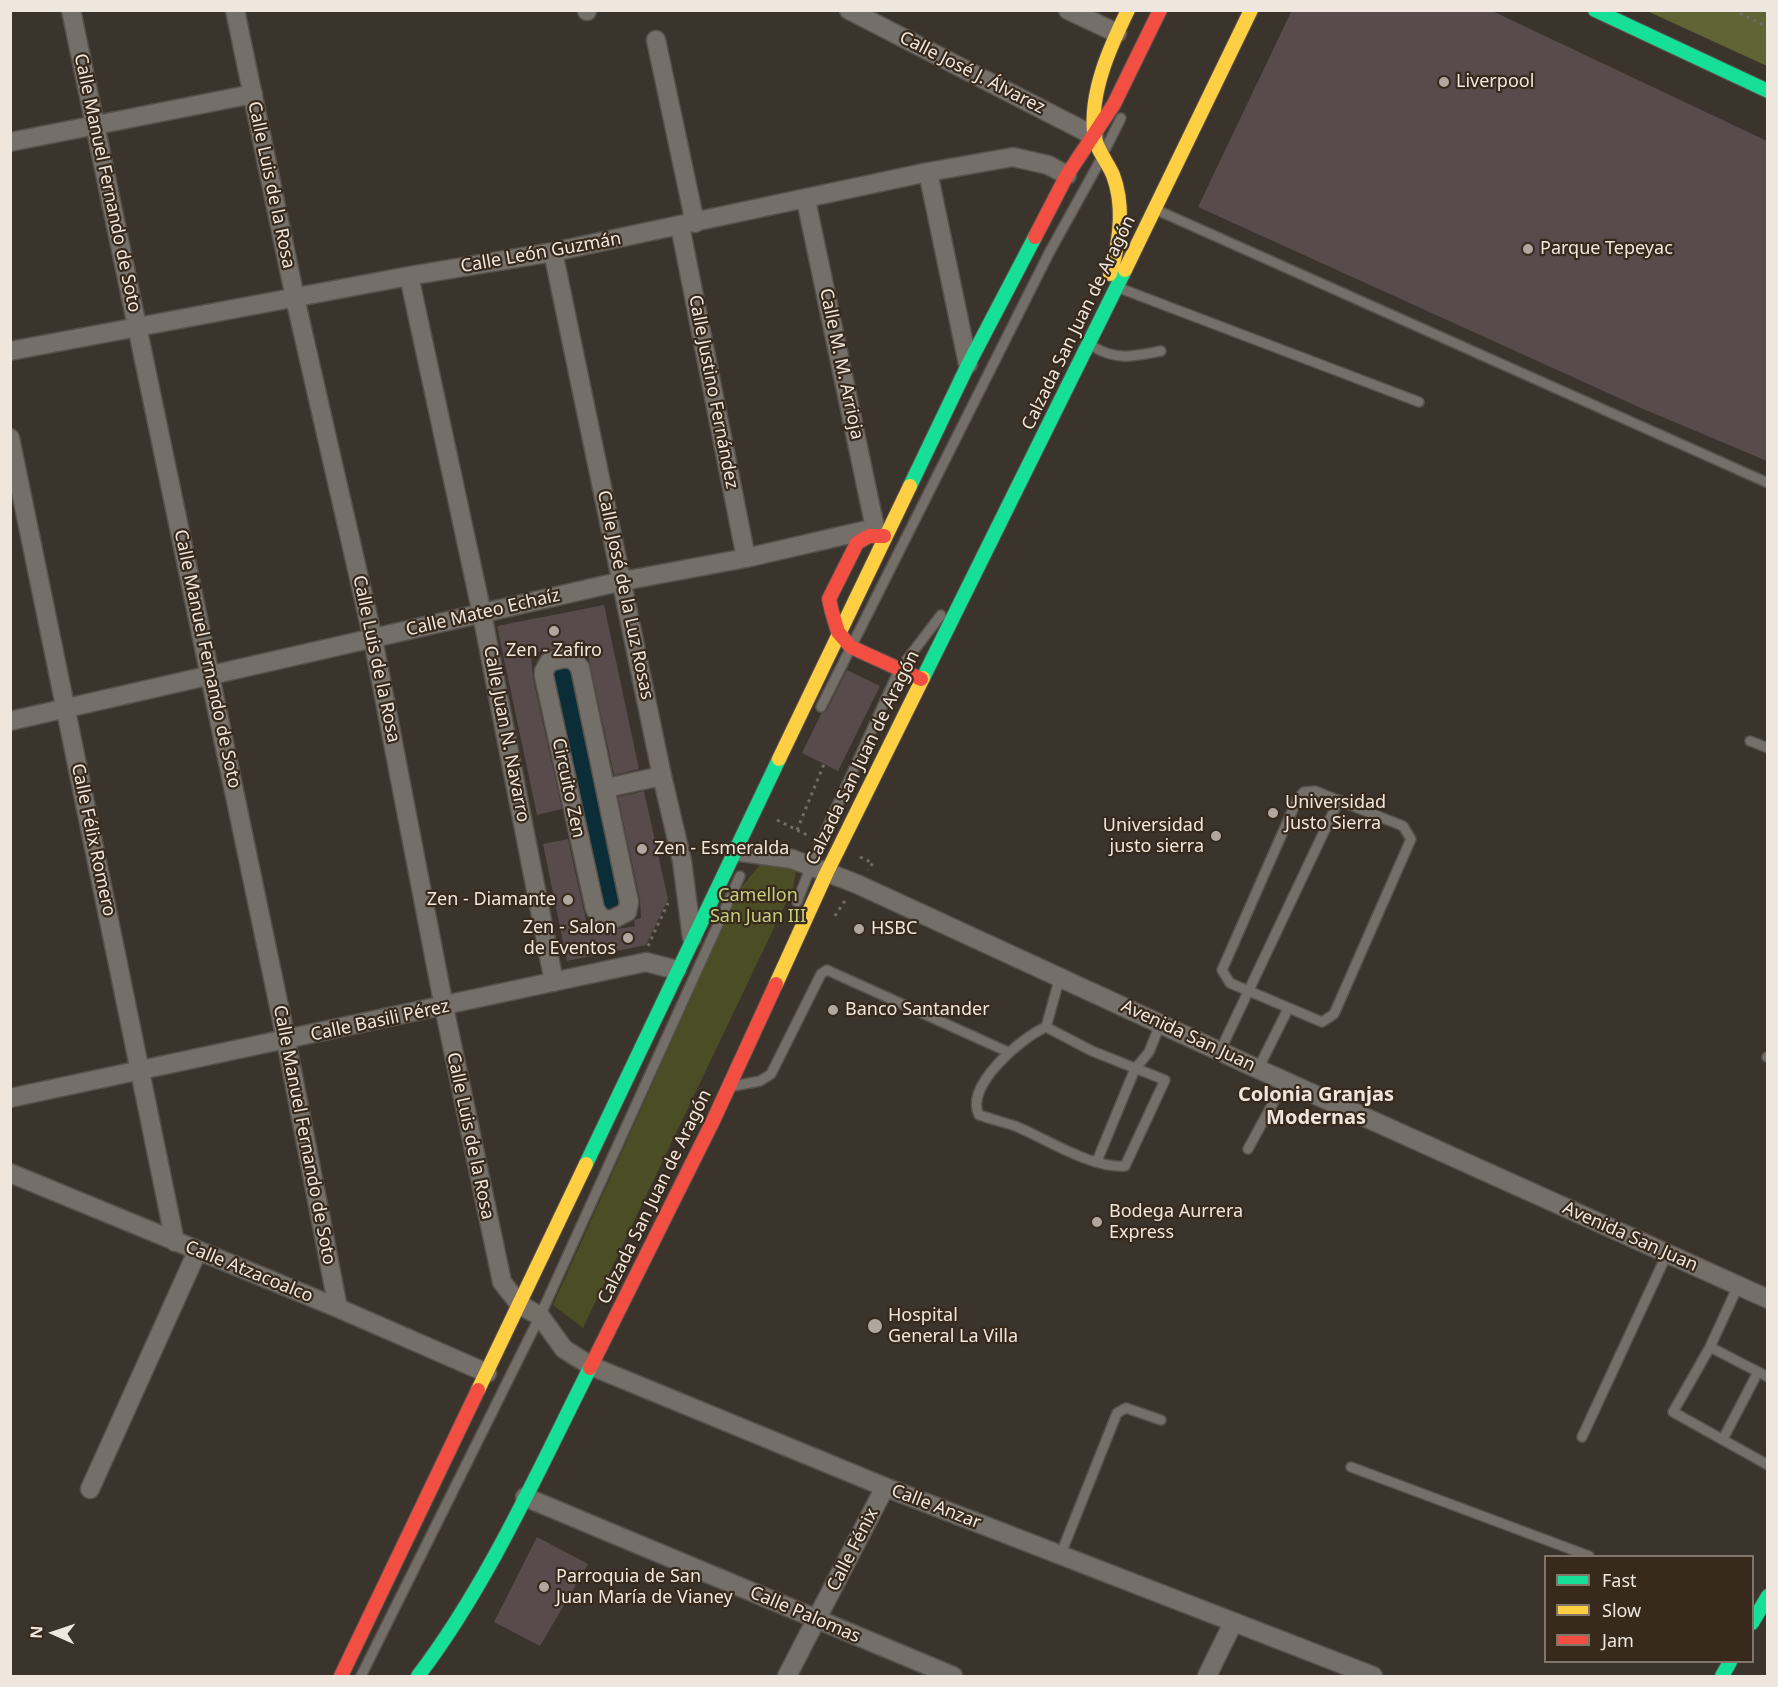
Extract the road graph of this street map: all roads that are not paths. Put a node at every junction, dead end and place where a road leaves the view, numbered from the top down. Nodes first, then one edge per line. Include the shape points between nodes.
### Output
1 (71, 10) edge
2 (235, 10) edge
3 (849, 10) edge
4 (1068, 10) edge
5 (1128, 10) edge
6 (1160, 10) edge
7 (1251, 10) edge
8 (1595, 10) edge
9 (1117, 33) junction
10 (656, 40) dead end
11 (1767, 90) edge
12 (253, 94) junction
13 (1124, 113) dead end
14 (95, 128) junction
15 (1094, 136) junction
16 (10, 142) edge
17 (1104, 154) junction
18 (928, 172) junction
19 (1067, 175) junction
20 (806, 200) junction
21 (1154, 209) junction
22 (1132, 223) dead end
23 (688, 224) junction
24 (553, 252) junction
25 (1116, 255) junction
26 (409, 276) junction
27 (1101, 286) dead end
28 (1117, 287) junction
29 (295, 298) junction
30 (138, 327) junction
31 (1089, 344) junction
32 (10, 351) edge
33 (1161, 351) dead end
34 (968, 365) junction
35 (1073, 378) junction
36 (1419, 402) dead end
37 (10, 438) edge
38 (1767, 483) edge
39 (994, 510) dead end
40 (880, 532) junction
41 (746, 558) junction
42 (968, 563) dead end
43 (623, 581) junction
44 (946, 605) dead end
45 (482, 614) junction
46 (838, 632) junction
47 (373, 639) junction
48 (851, 647) junction
49 (899, 670) junction
50 (210, 675) junction
51 (921, 679) junction
52 (66, 709) junction
53 (10, 721) edge
54 (814, 721) dead end
55 (1750, 741) dead end
56 (1767, 748) edge
57 (662, 776) junction
58 (606, 788) junction
59 (1339, 800) junction
60 (747, 848) junction
61 (820, 869) junction
62 (795, 908) dead end
63 (692, 939) junction
64 (677, 970) junction
65 (770, 972) dead end
66 (1060, 977) junction
67 (554, 982) junction
68 (1250, 992) junction
69 (444, 1007) junction
70 (1288, 1009) junction
71 (1161, 1022) junction
72 (1046, 1027) junction
73 (286, 1040) junction
74 (1220, 1051) junction
75 (1008, 1052) junction
76 (732, 1054) dead end
77 (1135, 1069) junction
78 (1257, 1069) junction
79 (141, 1071) junction
80 (1285, 1081) junction
81 (729, 1086) junction
82 (10, 1098) edge
83 (1248, 1149) dead end
84 (1097, 1161) junction
85 (11, 1171) edge
86 (175, 1242) junction
87 (197, 1252) junction
88 (1667, 1254) junction
89 (629, 1266) dead end
90 (1738, 1286) junction
91 (1767, 1299) edge
92 (520, 1305) junction
93 (338, 1308) junction
94 (540, 1316) junction
95 (1710, 1347) junction
96 (587, 1364) junction
97 (1758, 1372) junction
98 (487, 1373) junction
99 (1767, 1377) edge
100 (566, 1392) dead end
101 (1161, 1420) dead end
102 (1582, 1437) dead end
103 (1723, 1439) junction
104 (1767, 1465) edge
105 (1352, 1467) dead end
106 (885, 1487) junction
107 (90, 1489) dead end
108 (525, 1497) junction
109 (1584, 1555) edge
110 (1060, 1556) junction
111 (1767, 1596) edge
112 (454, 1604) dead end
113 (1754, 1615) edge
114 (816, 1620) junction
115 (1233, 1623) junction
116 (1729, 1663) edge
117 (341, 1677) edge
118 (360, 1677) edge
119 (406, 1677) edge
120 (418, 1677) edge
121 (787, 1677) edge
122 (953, 1677) edge
123 (1207, 1677) edge
124 (1373, 1677) edge
125 (1722, 1677) edge

1 - 14 street, Calle Manuel Fernando de Soto
2 - 12 street, Calle Luis de la Rosa
3 - 15 street, Calle José J. Álvarez
4 - 9 street
5 - 9 main road
6 - 15 main road
7 - 21 main road, Calzada San Juan de Aragón
8 - 11 main road
9 - 15 main road via 1098,90
10 - 23 street, Calle Justino Fernández
12 - 14 street
12 - 29 street, Calle Luis de la Rosa
13 - 17 lane
14 - 16 street
14 - 30 street, Calle Manuel Fernando de Soto
15 - 17 main road
15 - 19 main road
17 - 25 main road via 1114,179 1120,214
17 - 48 lane via 1048,253
18 - 19 street, Calle León Guzmán via 1013,157 1048,165
18 - 20 street, Calle León Guzmán
18 - 34 street
19 - 34 main road
20 - 23 street, Calle León Guzmán
20 - 40 street, Calle M. M. Arrioja
21 - 28 main road, Calzada San Juan de Aragón
21 - 38 lane
22 - 25 lane
23 - 24 street, Calle León Guzmán
23 - 41 street, Calle Justino Fernández
24 - 26 street, Calle León Guzmán
24 - 43 street, Calle José de la Luz Rosas
25 - 27 lane
25 - 35 main road
26 - 29 street, Calle León Guzmán
26 - 45 street, Calle Juan N. Navarro
28 - 31 main road, Calzada San Juan de Aragón
28 - 36 lane
29 - 30 street, Calle León Guzmán
29 - 47 street, Calle Luis de la Rosa
30 - 32 street, Calle León Guzmán
30 - 50 street, Calle Manuel Fernando de Soto
31 - 33 lane via 1107,356
31 - 35 main road, Calzada San Juan de Aragón
34 - 40 main road
35 - 51 main road, Calzada San Juan de Aragón
37 - 52 street, Calle Félix Romero
39 - 42 lane
40 - 41 street, Calle Mateo Echaíz
40 - 46 main road
40 - 46 main road via 857,543 829,599
41 - 43 street, Calle Mateo Echaíz
43 - 45 street, Calle Mateo Echaíz
43 - 57 street, Calle José de la Luz Rosas
44 - 49 lane
45 - 47 street, Calle Mateo Echaíz
45 - 67 street, Calle Juan N. Navarro
46 - 48 main road
46 - 60 main road
47 - 50 street, Calle Mateo Echaíz
47 - 69 street, Calle Luis de la Rosa
48 - 49 main road
48 - 54 lane
49 - 51 main road
49 - 61 lane
50 - 52 street, Calle Mateo Echaíz
50 - 73 street, Calle Manuel Fernando de Soto
51 - 61 main road, Calzada San Juan de Aragón
52 - 53 street, Calle Mateo Echaíz
52 - 79 street, Calle Félix Romero
55 - 56 lane
57 - 58 street, Circuito Zen
57 - 63 street, Calle José de la Luz Rosas via 682,861
58 - 58 street, Circuito Zen via 629,907 624,915 606,920 597,914 592,897 543,671 549,662 569,658 578,663
59 - 68 lane
59 - 68 lane via 1309,791 1297,800 1223,965 1226,980
59 - 70 lane via 1403,826 1411,839 1331,1018 1317,1021
60 - 61 street, Avenida San Juan
60 - 63 main road
60 - 94 lane
61 - 62 lane
61 - 66 street, Avenida San Juan
61 - 81 main road, Calzada San Juan de Aragón
63 - 64 main road
64 - 67 street, Calle Basili Pérez via 646,962
64 - 92 main road
65 - 76 lane
66 - 71 street, Avenida San Juan
66 - 72 lane
67 - 69 street, Calle Basili Pérez
68 - 70 lane
68 - 74 lane
69 - 73 street, Calle Basili Pérez
69 - 92 street, Calle Luis de la Rosa via 502,1282
70 - 78 lane
71 - 74 street, Avenida San Juan
71 - 77 lane via 1149,1052
72 - 75 lane
72 - 77 lane
73 - 79 street, Calle Basili Pérez
73 - 93 street, Calle Manuel Fernando de Soto
74 - 78 street, Avenida San Juan
75 - 81 lane via 827,970 821,974 771,1074 760,1081
75 - 84 lane via 975,1102 979,1115
77 - 84 lane
77 - 84 lane via 1165,1080 1127,1164 1121,1167
78 - 80 street, Avenida San Juan
79 - 82 street, Calle Basili Pérez
79 - 86 street, Calle Félix Romero
80 - 83 lane
80 - 88 street, Avenida San Juan
81 - 96 main road, Calzada San Juan de Aragón
85 - 86 street, Calle Atzacoalco
86 - 87 street, Calle Atzacoalco
87 - 93 street, Calle Atzacoalco
87 - 107 street
88 - 90 street, Avenida San Juan
88 - 102 lane
89 - 96 lane
90 - 91 street, Avenida San Juan
90 - 95 lane
92 - 94 street, Calle Anzar
92 - 98 main road
93 - 98 street, Calle Atzacoalco
94 - 96 street, Calle Anzar via 564,1349
94 - 118 lane
95 - 97 lane
95 - 103 lane via 1673,1412
96 - 100 lane
96 - 106 street, Calle Anzar
96 - 108 main road, Calzada San Juan de Aragón
97 - 99 lane
97 - 103 lane
98 - 117 main road
101 - 110 lane via 1126,1408 1117,1413
103 - 104 lane
105 - 109 lane
106 - 110 street, Calle Anzar
106 - 114 street, Calle Fénix
108 - 114 street, Calle Palomas
108 - 120 main road, Calzada San Juan de Aragón via 447,1638
110 - 115 street, Calle Anzar
111 - 113 main road
112 - 119 lane
114 - 121 street, Calle Fénix
114 - 122 street, Calle Palomas
115 - 123 street
115 - 124 street, Calle Anzar
116 - 125 main road

